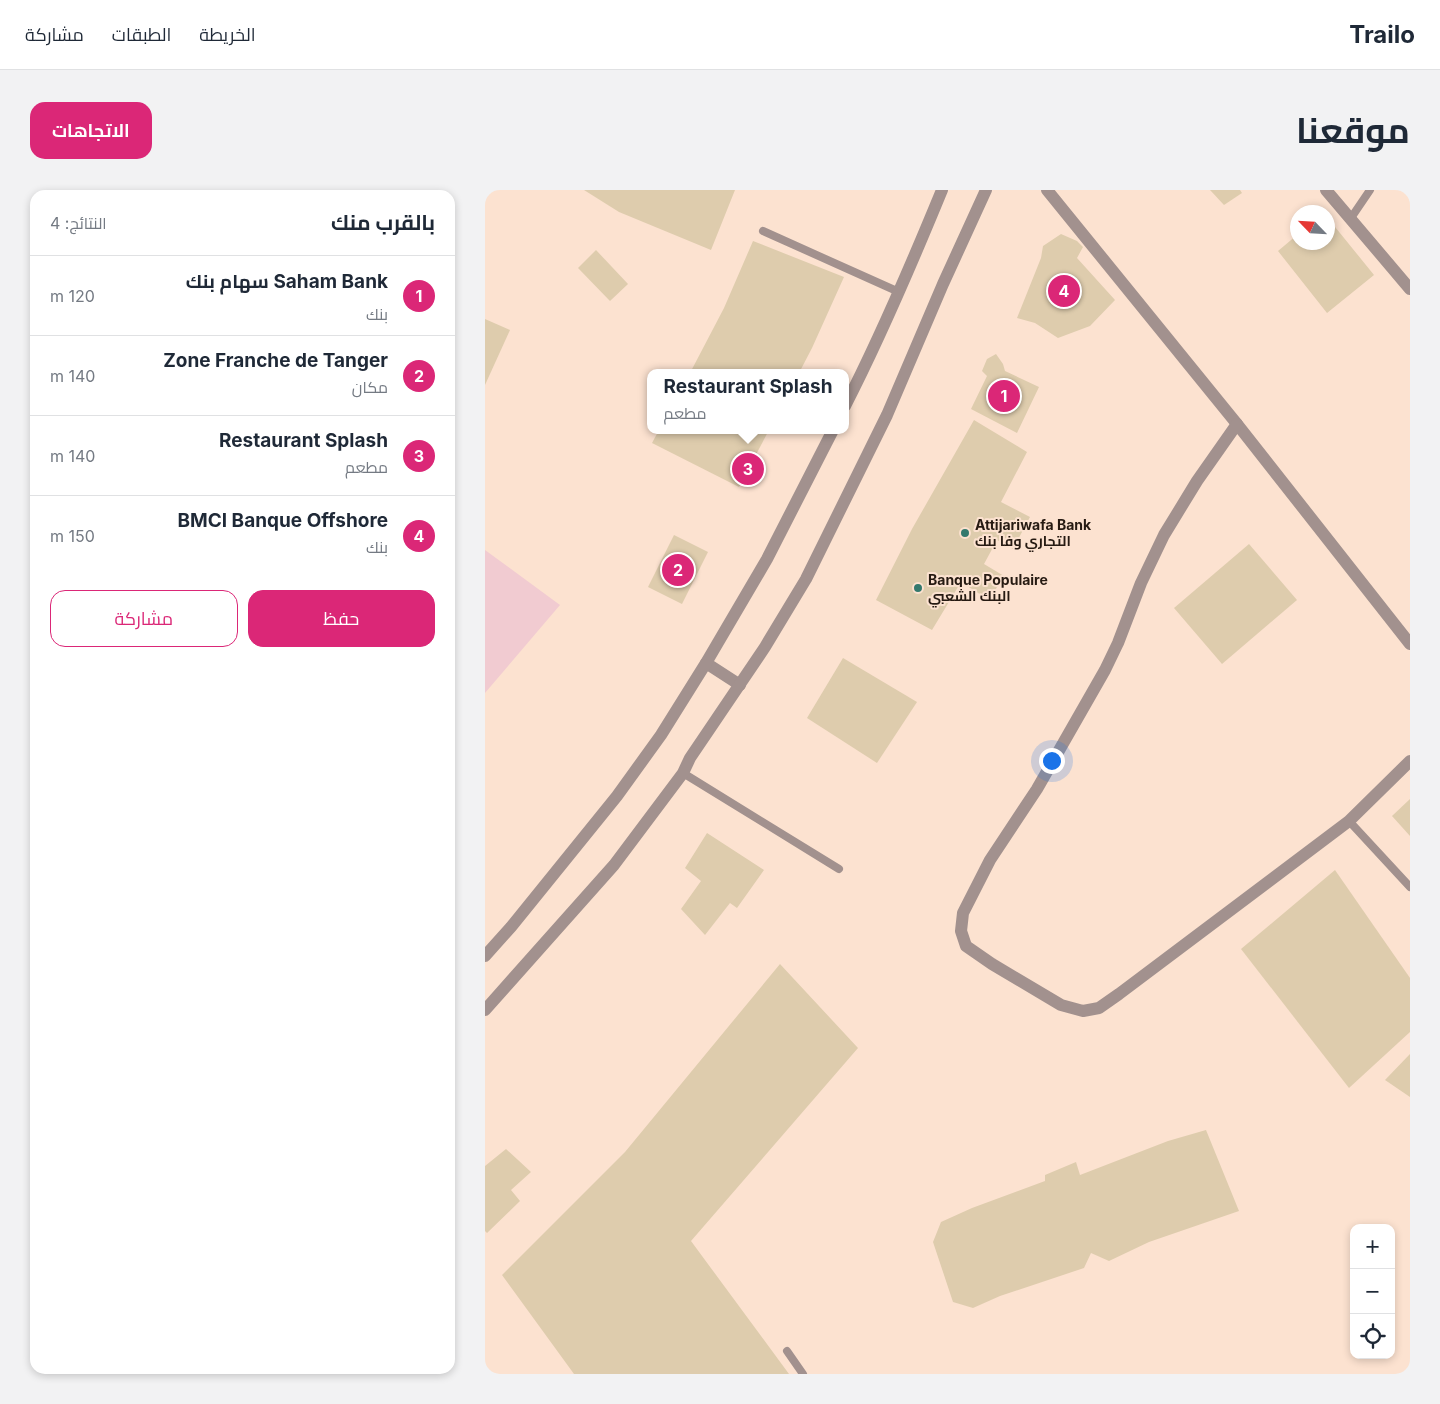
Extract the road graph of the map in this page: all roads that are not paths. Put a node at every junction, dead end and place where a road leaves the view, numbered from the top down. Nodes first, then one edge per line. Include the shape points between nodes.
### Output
1 (941, 190) edge
2 (986, 190) edge
3 (1047, 190) edge
4 (1326, 190) edge
5 (1370, 190) edge
6 (1351, 218) junction
7 (763, 230) dead end
8 (1410, 289) edge
9 (899, 292) junction
10 (849, 399) edge
11 (1237, 424) junction
12 (831, 434) edge
13 (1410, 644) edge
14 (706, 663) junction
15 (740, 685) junction
16 (1410, 761) edge
17 (683, 774) junction
18 (1349, 821) junction
19 (839, 868) dead end
20 (1410, 887) edge
21 (485, 956) edge
22 (485, 1010) edge
23 (787, 1351) dead end
24 (803, 1374) edge

1 - 9 street
2 - 15 street via 887,415 806,579
3 - 11 street
4 - 6 street
5 - 6 lane
6 - 8 street
7 - 9 lane
9 - 10 street
11 - 13 street
11 - 18 street via 1164,535 1105,670 1037,789 990,860 963,913 961,931 965,946 1061,1005 1083,1010 1099,1008
12 - 14 street via 767,559
14 - 15 street
14 - 21 street via 661,735 617,796
15 - 17 street via 690,758
16 - 18 street
17 - 19 lane
17 - 22 street via 614,865
18 - 20 lane
23 - 24 lane

